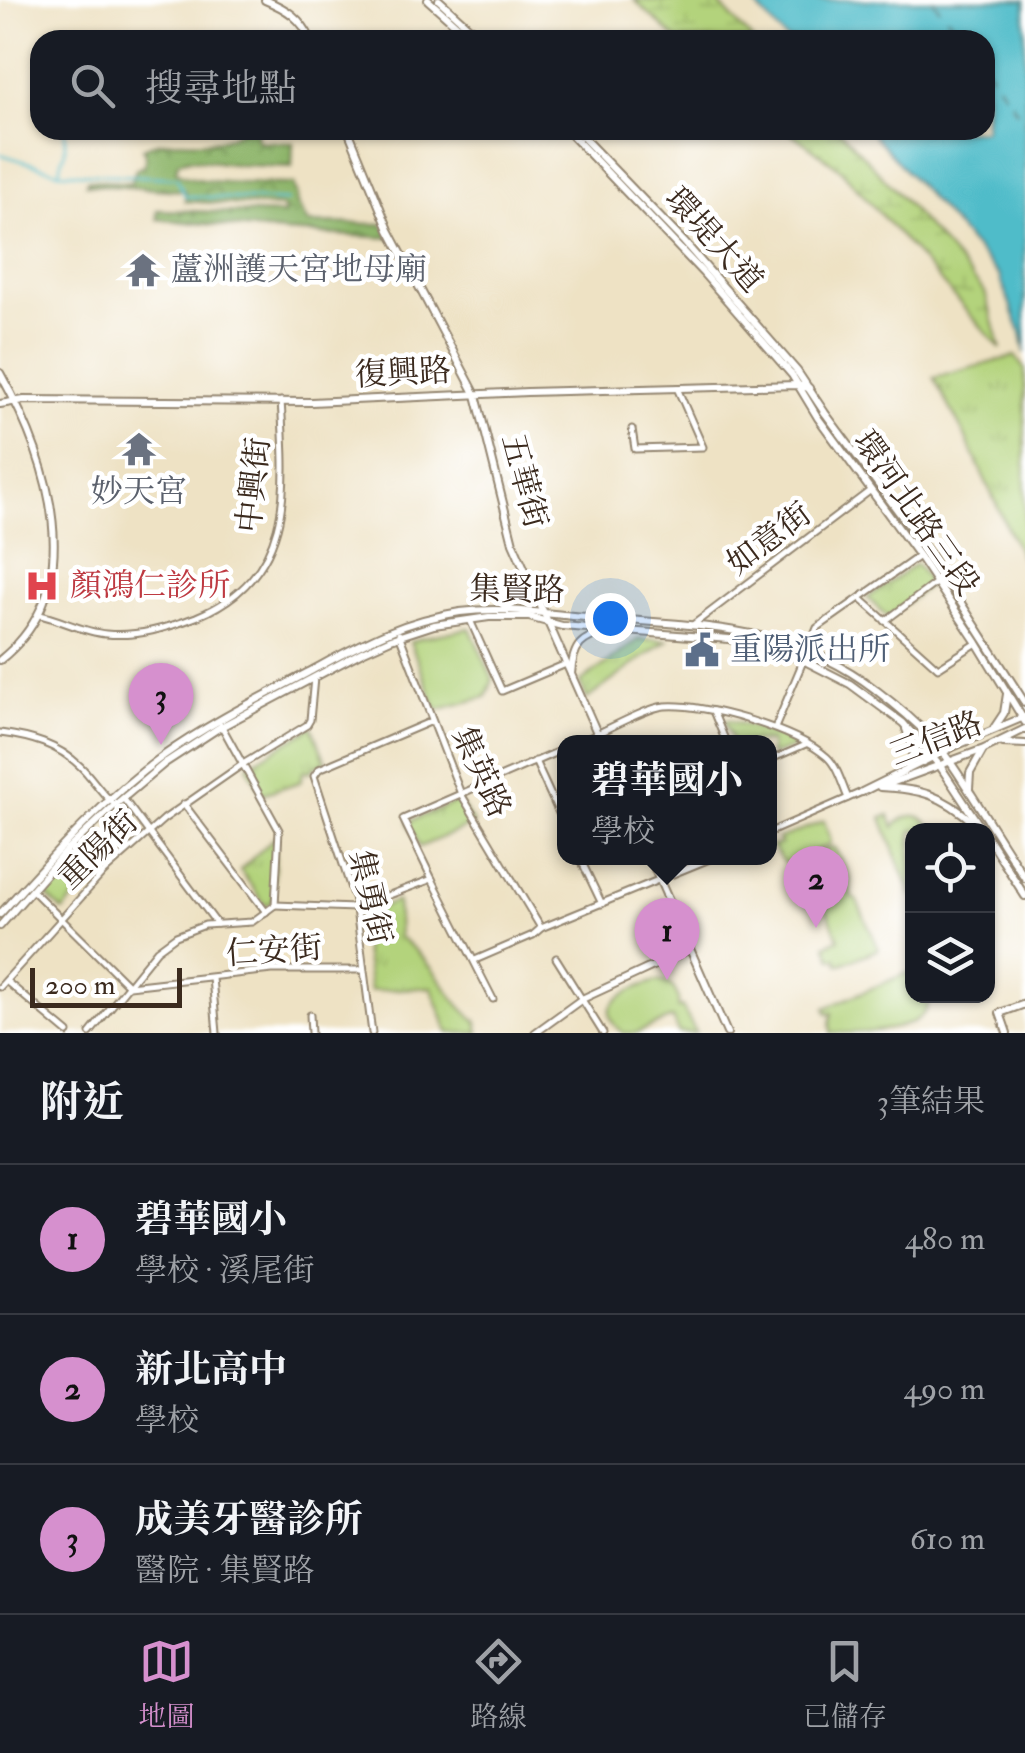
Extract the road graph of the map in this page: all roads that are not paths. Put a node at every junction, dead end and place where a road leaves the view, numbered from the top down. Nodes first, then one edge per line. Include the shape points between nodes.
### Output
1 (265, 0) edge
2 (428, 0) edge
3 (439, 0) edge
4 (307, 30) edge
5 (462, 30) edge
6 (472, 30) edge
7 (352, 140) edge
8 (583, 140) edge
9 (622, 182) junction
10 (0, 373) edge
11 (796, 385) junction
12 (677, 388) junction
13 (809, 388) junction
14 (476, 395) junction
15 (281, 400) junction
16 (14, 401) junction
17 (0, 404) edge
18 (632, 430) dead end
19 (861, 460) junction
20 (853, 466) junction
21 (871, 490) junction
22 (919, 556) junction
23 (528, 574) junction
24 (937, 582) junction
25 (860, 598) junction
26 (502, 609) junction
27 (543, 611) junction
28 (40, 615) junction
29 (470, 620) junction
30 (885, 620) junction
31 (549, 623) junction
32 (694, 624) junction
33 (615, 630) junction
34 (398, 631) junction
35 (977, 643) junction
36 (808, 650) junction
37 (0, 660) edge
38 (803, 660) junction
39 (566, 664) junction
40 (571, 674) junction
41 (314, 678) junction
42 (1007, 693) junction
43 (1025, 704) edge
44 (713, 711) junction
45 (432, 721) junction
46 (1024, 721) edge
47 (903, 723) junction
48 (220, 724) junction
49 (775, 728) junction
50 (0, 732) edge
51 (991, 732) junction
52 (597, 735) edge
53 (607, 735) edge
54 (723, 735) edge
55 (807, 744) junction
56 (997, 744) junction
57 (1025, 744) edge
58 (984, 749) junction
59 (557, 752) edge
60 (943, 752) junction
61 (777, 757) edge
62 (933, 758) junction
63 (536, 761) junction
64 (950, 762) junction
65 (243, 764) junction
66 (940, 766) junction
67 (906, 770) junction
68 (880, 788) junction
69 (969, 791) junction
70 (862, 792) junction
71 (462, 794) junction
72 (120, 796) junction
73 (848, 798) junction
74 (112, 802) junction
75 (184, 804) junction
76 (557, 808) edge
77 (974, 823) edge
78 (977, 823) edge
79 (777, 829) edge
80 (148, 833) junction
81 (995, 849) edge
82 (583, 865) edge
83 (653, 865) edge
84 (695, 865) edge
85 (432, 878) junction
86 (1025, 878) edge
87 (660, 880) junction
88 (30, 887) junction
89 (1025, 896) edge
90 (602, 904) junction
91 (275, 905) junction
92 (355, 908) junction
93 (266, 912) junction
94 (0, 914) edge
95 (60, 919) junction
96 (217, 924) junction
97 (0, 926) edge
98 (540, 928) junction
99 (690, 948) junction
100 (556, 958) dead end
101 (475, 960) junction
102 (363, 970) junction
103 (212, 978) junction
104 (6, 981) junction
105 (129, 986) junction
106 (0, 987) edge
107 (493, 998) dead end
108 (582, 1000) junction
109 (1025, 1004) edge
110 (310, 1015) dead end
111 (68, 1033) edge
112 (90, 1033) edge
113 (217, 1033) edge
114 (311, 1033) edge
115 (372, 1033) edge
116 (535, 1033) edge
117 (604, 1033) edge
118 (727, 1033) edge
119 (1007, 1033) edge

1 - 4 street
2 - 5 street
3 - 6 street
7 - 14 street, 五華街 via 389,230
8 - 9 street, 環堤大道
9 - 11 street, 環堤大道
9 - 13 street, 環堤大道 via 726,289
10 - 16 street
11 - 12 street, 復興路
11 - 13 street, 復興路
11 - 20 street, 環河北路三段
12 - 14 street, 復興路
12 - 18 street via 704,447 635,449
13 - 19 street, 環河北路三段
14 - 15 street, 復興路
14 - 23 street, 五華街 via 513,543
15 - 16 street, 復興路
15 - 28 street, 中興街 via 285,452 277,528 261,568 235,596 185,621 129,634 97,633
16 - 17 street, 復興路
16 - 28 street via 54,522 53,572
19 - 20 street
19 - 43 street, 環河北路三段
20 - 21 street, 環河北路三段
21 - 22 street, 環河北路三段
21 - 32 street, 如意街
22 - 24 street, 環河北路三段
22 - 25 street
23 - 26 street via 516,601
23 - 27 street, 五華街
24 - 30 street
24 - 35 street, 環河北路三段
25 - 30 street
25 - 36 street via 817,628
26 - 27 street, 集賢路
26 - 34 street, 集賢路 via 433,616
27 - 31 street, 五華街
27 - 32 street, 集賢路
28 - 37 street
29 - 31 street, 集賢路 via 529,617
29 - 34 street, 集賢路
29 - 39 street via 502,691
30 - 35 street via 938,668
31 - 33 street, 集賢路
31 - 39 street, 五華街
32 - 36 street, 集賢路
33 - 38 street, 集賢路 via 729,639
33 - 40 street via 581,642
34 - 41 street, 集賢路
34 - 45 street, 集英路
34 - 48 street, 集賢路 via 355,646
35 - 42 street, 環河北路三段
36 - 38 street
36 - 60 street, 集賢路 via 873,687
38 - 47 street, 集賢路
38 - 49 street
39 - 40 street, 五華街
40 - 52 street, 五華街
41 - 48 street, 集賢路
41 - 65 street, 重陽街 via 309,722
42 - 46 street, 環河北路三段
42 - 51 street
44 - 49 street
44 - 53 street via 663,706
44 - 54 street
45 - 71 street, 集英路
45 - 92 street, 集勇街 via 315,773
46 - 51 street, 三信路
46 - 56 street, 三信路
47 - 62 street, 集賢路
47 - 67 street via 914,750
48 - 65 street
48 - 72 street, 集賢路
49 - 55 street
50 - 74 street via 66,753
51 - 60 street, 三信路
55 - 61 street
55 - 73 street via 834,765
56 - 57 street
56 - 58 street, 三信路
58 - 64 street, 三信路
58 - 69 street via 970,773
59 - 63 street
60 - 62 street, 三信路
60 - 64 street, 集賢路
62 - 66 street, 集賢路
62 - 67 street, 三信路
63 - 71 street
63 - 76 street
64 - 66 street, 三信路
64 - 69 street, 集賢路
65 - 75 street, 重陽街
65 - 91 street via 279,830
66 - 68 street, 三信路
66 - 78 street, 集賢路
67 - 70 street, 三信路
68 - 70 street, 三信路
68 - 77 street via 931,794
69 - 86 street, 集賢路
70 - 73 street, 三信路
71 - 85 street via 403,819
71 - 98 street, 集英路
72 - 74 street, 集賢路
72 - 80 street
73 - 79 street, 三信路
74 - 88 street, 集賢路
75 - 80 street, 重陽街
75 - 93 street
80 - 95 street, 重陽街
80 - 96 street
81 - 89 street
82 - 90 street
83 - 87 street
84 - 87 street
85 - 92 street
85 - 101 street
87 - 90 street
87 - 99 street
88 - 94 street, 集賢路
88 - 95 street
88 - 97 street, 集賢路
90 - 98 street
91 - 92 street
91 - 93 street
92 - 102 street, 集勇街
93 - 96 street via 252,922
95 - 104 street, 重陽街
95 - 105 street
96 - 105 street via 176,936
98 - 101 street
99 - 108 street
99 - 118 street
100 - 108 street
101 - 107 street
102 - 103 street, 仁安街
102 - 115 street, 集勇街
103 - 105 street, 仁安街
103 - 113 street
104 - 106 street, 重陽街
104 - 111 street
105 - 112 street
108 - 116 street
108 - 117 street
109 - 119 street via 1000,1013
110 - 114 street

